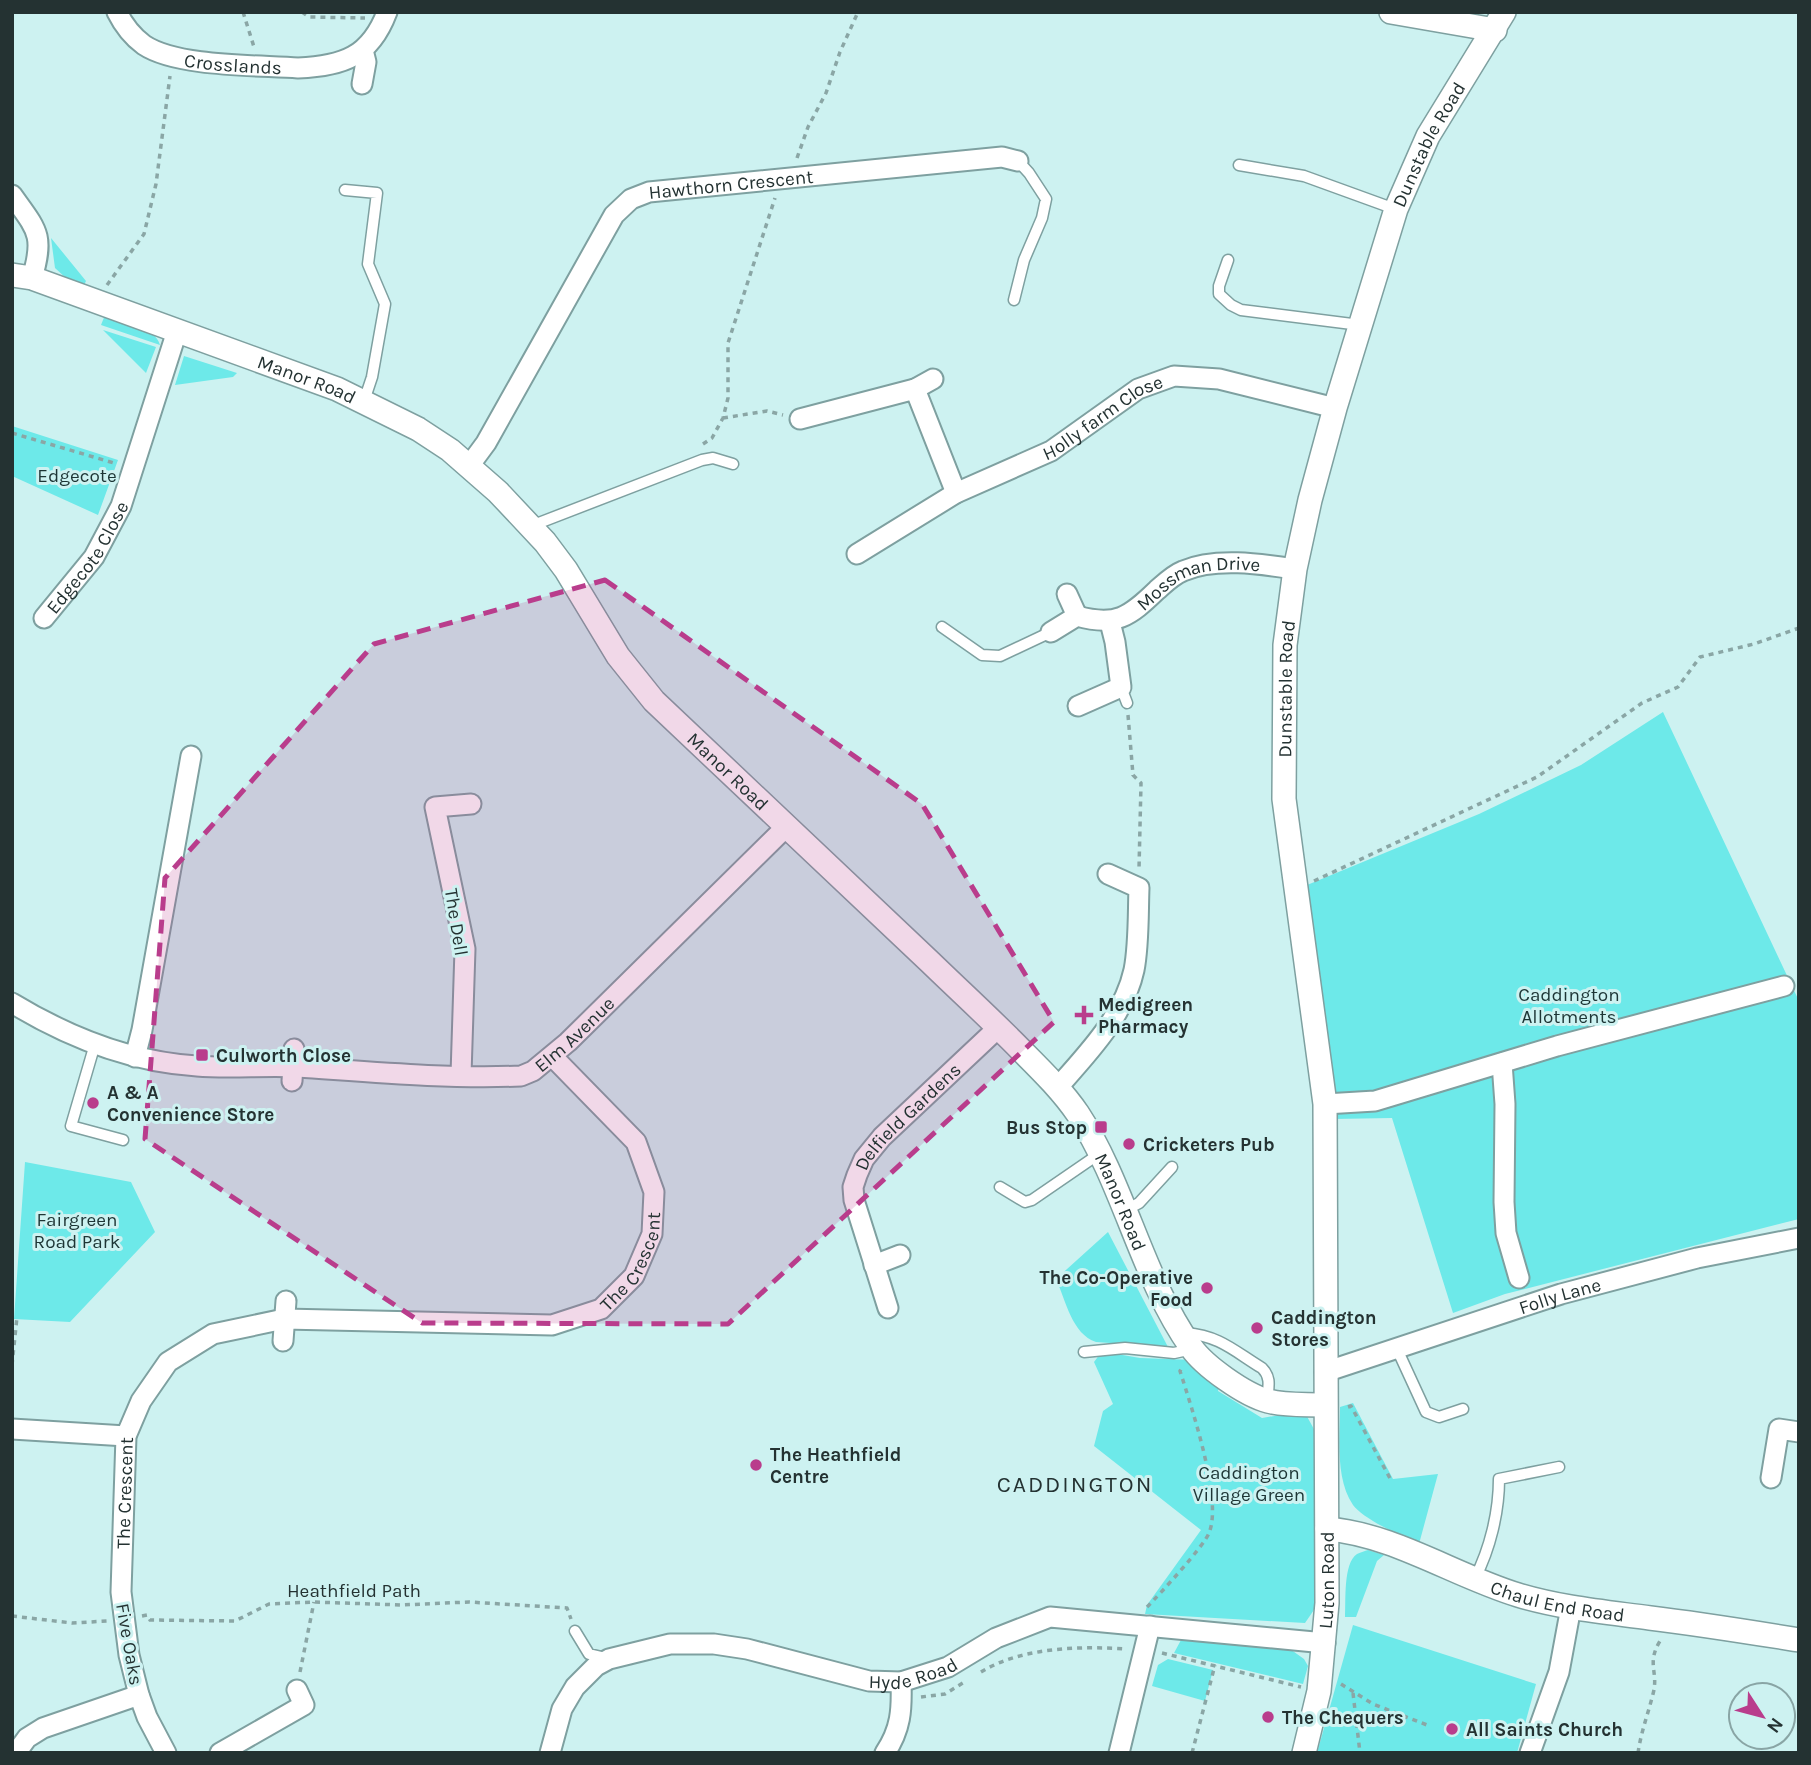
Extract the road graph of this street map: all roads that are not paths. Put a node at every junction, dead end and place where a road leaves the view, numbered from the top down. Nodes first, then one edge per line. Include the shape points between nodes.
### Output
1 (117, 12) edge
2 (1391, 12) edge
3 (385, 17) edge
4 (1499, 21) edge
5 (363, 50) junction
6 (362, 84) dead end
7 (1018, 161) joint
8 (1239, 165) dead end
9 (345, 190) dead end
10 (12, 195) edge
11 (1396, 209) junction
12 (1228, 260) dead end
13 (22, 276) edge
14 (1014, 300) dead end
15 (1360, 325) junction
16 (177, 331) junction
17 (933, 379) dead end
18 (915, 388) junction
19 (365, 401) junction
20 (1335, 408) junction
21 (800, 419) road end
22 (733, 464) dead end
23 (469, 466) junction
24 (956, 493) junction
25 (531, 526) junction
26 (857, 554) dead end
27 (1294, 569) junction
28 (1067, 594) dead end
29 (1077, 616) junction
30 (44, 618) dead end
31 (1110, 622) junction
32 (942, 627) dead end
33 (1051, 632) joint
34 (1078, 706) dead end
35 (191, 756) dead end
36 (471, 804) dead end
37 (787, 827) junction
38 (1108, 874) dead end
39 (1784, 986) dead end
40 (12, 1003) edge
41 (999, 1027) junction
42 (95, 1044) junction
43 (552, 1056) junction
44 (135, 1057) junction
45 (1502, 1062) junction
46 (461, 1075) junction
47 (1058, 1087) junction
48 (1325, 1104) junction
49 (123, 1140) dead end
50 (1100, 1153) junction
51 (1172, 1167) dead end
52 (1000, 1187) dead end
53 (1124, 1212) junction
54 (1799, 1238) edge
55 (900, 1255) dead end
56 (874, 1265) junction
57 (1519, 1278) dead end
58 (888, 1308) dead end
59 (285, 1310) junction
60 (283, 1341) dead end
61 (1187, 1341) junction
62 (1397, 1349) junction
63 (1084, 1352) dead end
64 (1325, 1372) junction
65 (1463, 1409) dead end
66 (1326, 1410) junction
67 (12, 1429) edge
68 (1799, 1432) edge
69 (126, 1436) junction
70 (1559, 1467) dead end
71 (1772, 1478) dead end
72 (1327, 1529) junction
73 (1474, 1580) junction
74 (121, 1592) joint
75 (1571, 1607) junction
76 (1140, 1625) junction
77 (575, 1631) road end
78 (1799, 1640) edge
79 (1325, 1643) junction
80 (610, 1659) junction
81 (902, 1691) junction
82 (139, 1695) junction
83 (304, 1704) road end
84 (16, 1753) edge
85 (166, 1753) edge
86 (220, 1753) edge
87 (550, 1753) edge
88 (885, 1753) edge
89 (1119, 1753) edge
90 (1304, 1753) edge
91 (1530, 1753) edge

1 - 5 street, Crosslands via 145,46 195,61 314,67
2 - 4 street
3 - 5 street
4 - 11 street, Dunstable Road via 1428,136
5 - 6 street
7 - 14 lane via 1046,199
7 - 23 street, Hawthorn Crescent via 1002,157 639,195 614,215
8 - 11 lane via 1304,176
9 - 19 lane via 377,193 368,264 385,304
10 - 13 street via 36,230 40,246
11 - 15 street, Dunstable Road
12 - 15 lane via 1219,294 1241,310
13 - 16 street, Manor Road
15 - 20 street, Dunstable Road
16 - 19 street, Manor Road
16 - 30 street, Edgecote Close via 121,506 94,558
17 - 18 street
18 - 21 street
18 - 24 street
19 - 23 street, Manor Road via 418,429
20 - 24 street, Holly farm Close via 1219,379 1174,376 1138,389 1051,451
20 - 27 street, Dunstable Road
22 - 25 lane via 702,460
23 - 25 street, Manor Road
24 - 26 street, Holly farm Close
25 - 37 street, Manor Road via 566,570 618,656 654,701
27 - 31 street, Mossman Drive via 1258,563 1201,565 1171,578 1125,616
27 - 48 street, Dunstable Road via 1285,645 1284,799
28 - 29 street
29 - 31 street
29 - 33 street
31 - 34 street via 1124,695
32 - 33 lane via 982,655 1000,656
35 - 44 street
36 - 46 street, The Dell via 435,807 465,949
37 - 41 street, Manor Road
37 - 43 street, Elm Avenue
38 - 47 street via 1139,888 1134,970 1121,1005
39 - 45 street
40 - 42 street, Elm Avenue
41 - 47 street, Manor Road
41 - 56 street, Delfield Gardens via 882,1137 864,1160 853,1187 854,1199
42 - 44 street, Elm Avenue
42 - 49 lane via 71,1126
43 - 46 street, Elm Avenue via 521,1076
43 - 59 street, The Crescent via 636,1142 654,1192 652,1234 634,1276 601,1309 552,1325
44 - 46 street, Elm Avenue via 195,1066 293,1065
45 - 48 street via 1375,1101
45 - 57 street via 1506,1233
47 - 50 street, Manor Road
48 - 64 street, Dunstable Road
50 - 52 lane via 1032,1200 1025,1202
50 - 53 street, Manor Road
51 - 53 lane via 1139,1203
53 - 61 street, Manor Road
54 - 62 street, Folly Lane via 1697,1258 1561,1294
55 - 56 street
56 - 58 street, Delfield Gardens
59 - 60 street
59 - 69 street, The Crescent via 213,1334 169,1363 141,1401
61 - 63 lane via 1174,1353 1125,1348
61 - 66 street, Manor Road via 1237,1387 1267,1401
62 - 64 street, Folly Lane
62 - 65 lane via 1426,1412 1439,1417
64 - 66 street, Dunstable Road
66 - 72 street, Luton Road
67 - 69 street
68 - 71 street via 1779,1429
69 - 74 street, The Crescent
70 - 73 lane via 1499,1479 1484,1561
72 - 73 street, Chaul End Road via 1376,1539
72 - 79 street, Luton Road
73 - 75 street, Chaul End Road
74 - 82 street, Five Oaks
75 - 78 street, Chaul End Road
75 - 91 street via 1559,1672
76 - 79 street, Hyde Road
76 - 81 street, Hyde Road via 1050,1617 996,1638
76 - 89 street via 1145,1650
77 - 80 lane via 589,1654
79 - 90 street, Luton Road via 1321,1683
80 - 81 street, Hyde Road via 670,1644 714,1644 747,1648
80 - 87 street, Hyde Road via 575,1687 562,1709
81 - 88 street via 897,1734
82 - 84 street, Five Oaks via 43,1728 27,1738
82 - 85 street, Five Oaks
83 - 86 street

